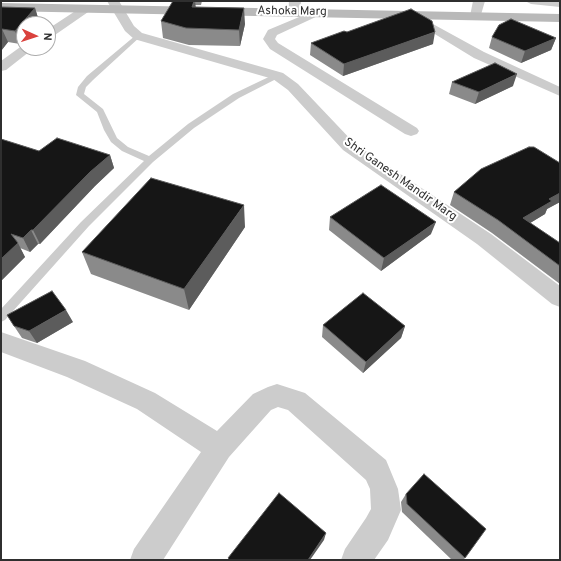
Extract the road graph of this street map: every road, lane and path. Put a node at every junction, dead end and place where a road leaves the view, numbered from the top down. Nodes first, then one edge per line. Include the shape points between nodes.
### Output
1 (479, 1) edge
2 (531, 1) edge
3 (560, 4) edge
4 (115, 5) edge
5 (1, 7) edge
6 (294, 7) edge
7 (87, 8) junction
8 (316, 13) junction
9 (411, 15) junction
10 (476, 16) junction
11 (560, 18) edge
12 (56, 29) edge
13 (138, 36) junction
14 (17, 56) edge
15 (1, 67) edge
16 (278, 76) junction
17 (560, 92) edge
18 (411, 131) dead end
19 (150, 160) junction
20 (560, 298) edge
21 (1, 317) edge
22 (1, 342) edge
23 (218, 448) junction
24 (145, 560) edge
25 (356, 560) edge

1 - 10 street
2 - 3 street
4 - 6 street, Ashoka Marg
4 - 7 street, Ashoka Marg
4 - 13 street, Shri Ganesh Mandir Marg via 129,28
5 - 7 street, Ashoka Marg
6 - 8 street, Ashoka Marg
7 - 12 street
8 - 9 street, Ashoka Marg
8 - 18 street via 272,33 269,39 274,46
9 - 10 street, Ashoka Marg
9 - 17 street via 479,55
10 - 11 street, Ashoka Marg
13 - 16 street, Shri Ganesh Mandir Marg
13 - 19 lane via 90,78 82,87 80,95 100,111 114,140 125,149
14 - 15 street
16 - 19 lane via 236,96 191,126
16 - 20 street, Shri Ganesh Mandir Marg via 293,87 349,147 484,239
19 - 21 lane via 85,224
22 - 23 street via 76,369 146,401
23 - 24 street
23 - 25 street via 262,402 277,395 296,401 376,470 384,489 386,510 377,529

